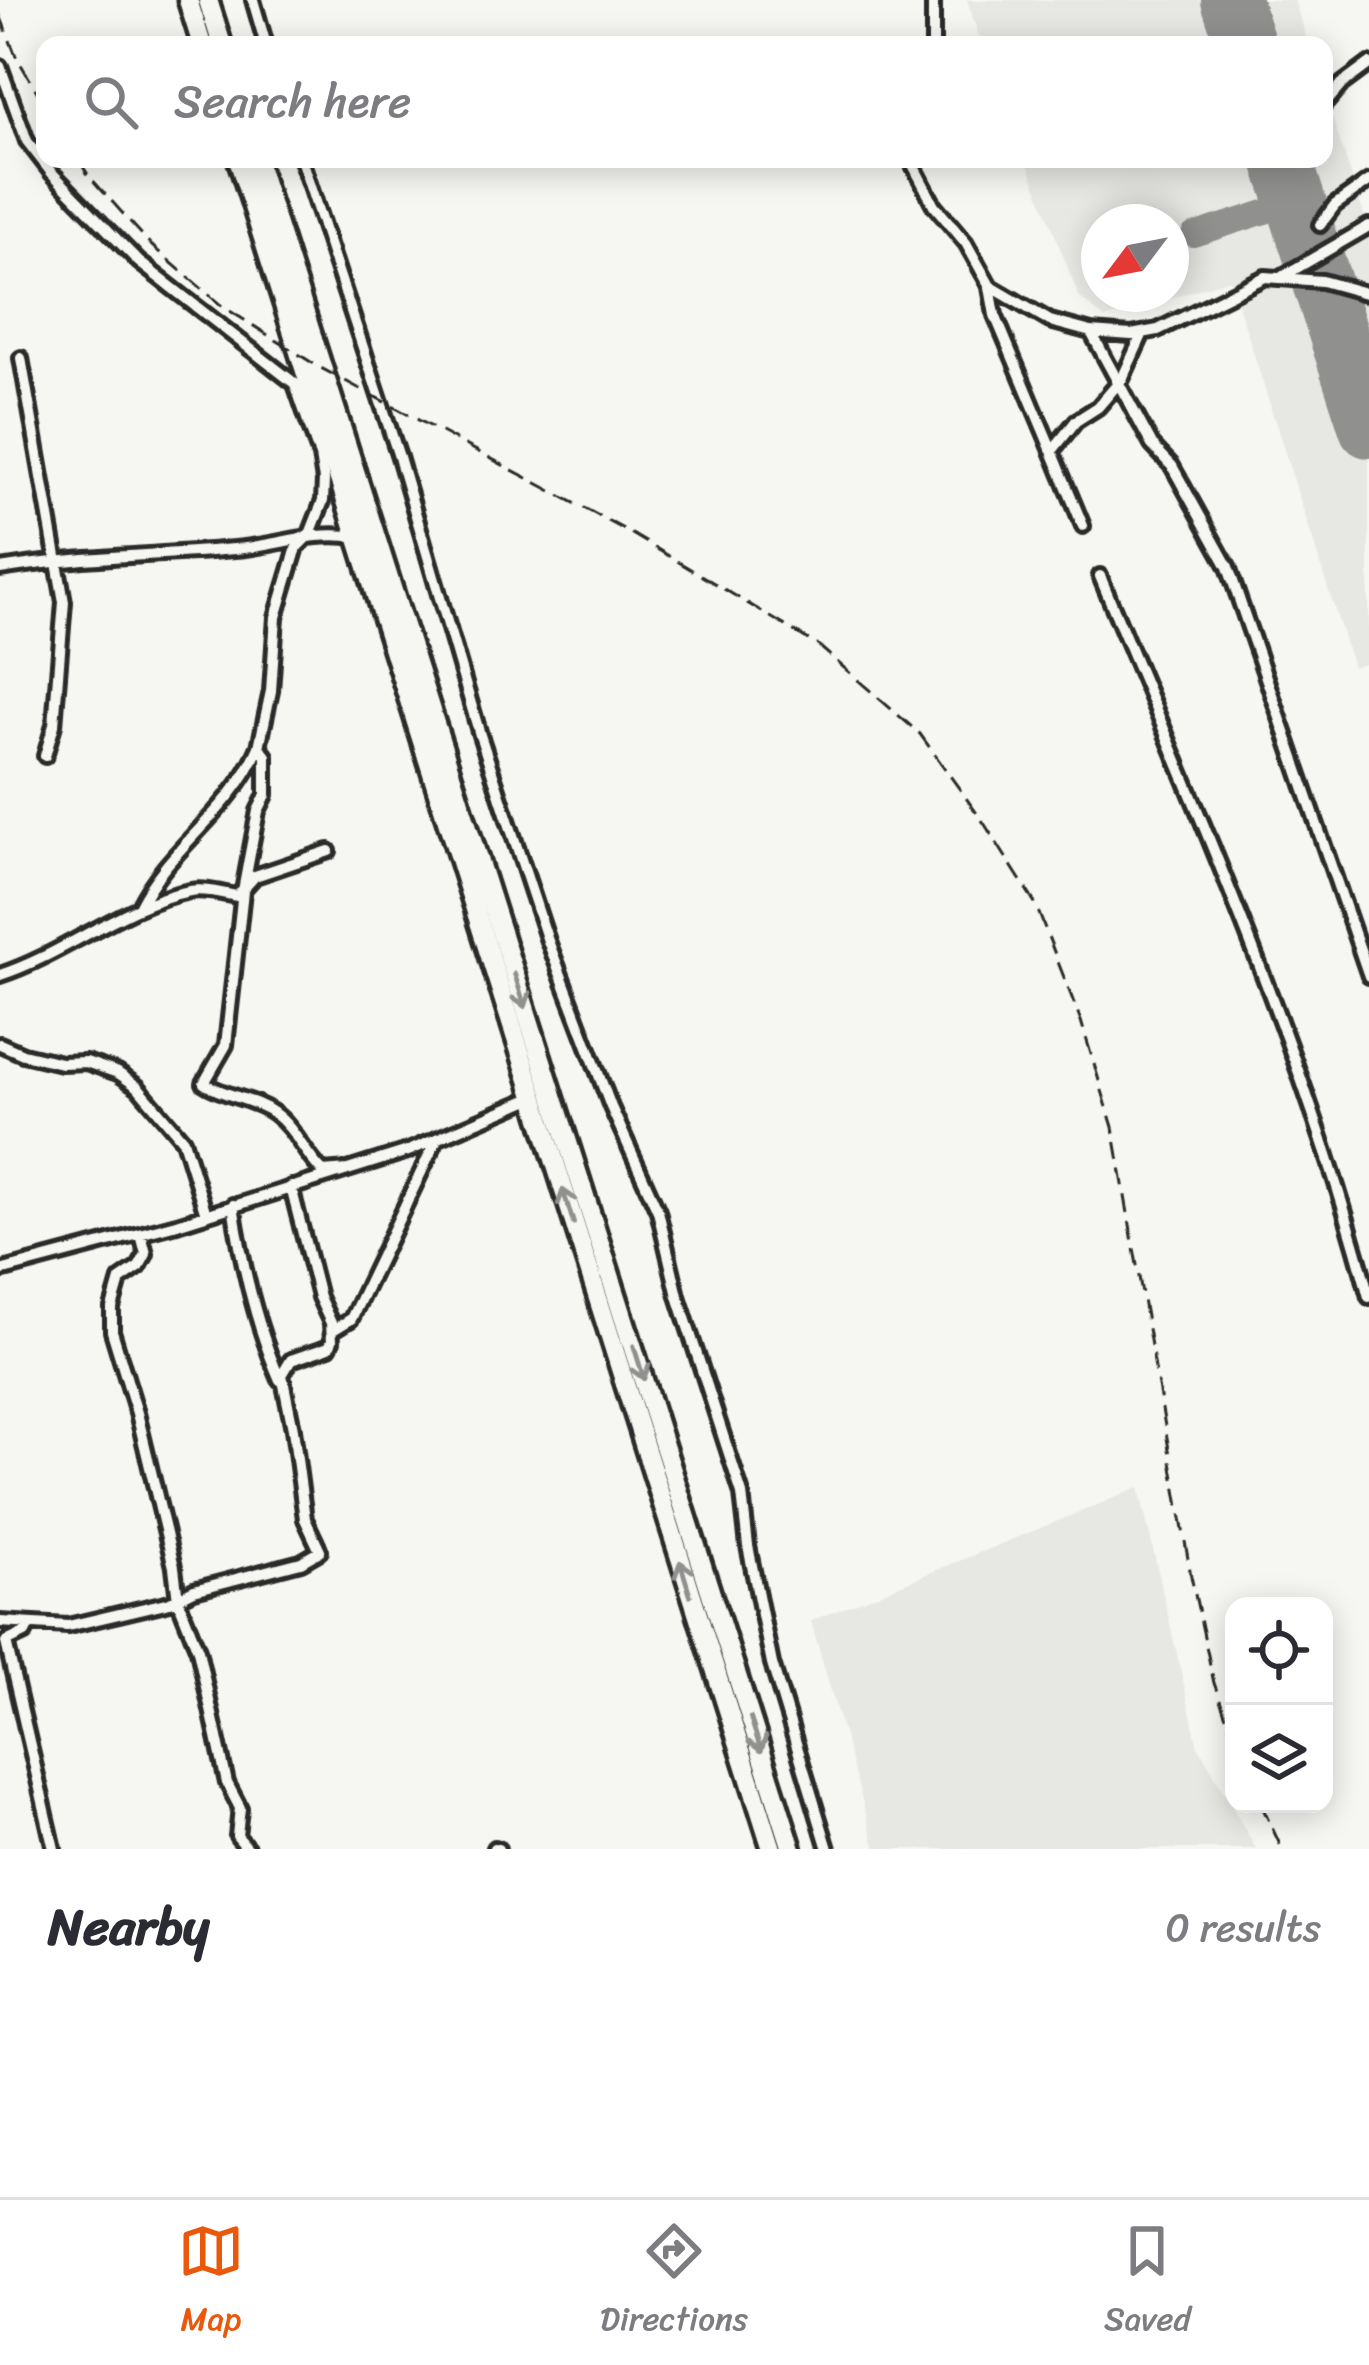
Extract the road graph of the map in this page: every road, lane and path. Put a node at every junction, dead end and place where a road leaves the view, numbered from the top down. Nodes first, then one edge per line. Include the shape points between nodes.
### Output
1 (188, 0) edge
2 (208, 0) edge
3 (253, 0) edge
4 (933, 0) edge
5 (199, 36) edge
6 (219, 36) edge
7 (263, 36) edge
8 (933, 36) edge
9 (1369, 64) edge
10 (0, 66) edge
11 (1333, 94) edge
12 (36, 149) edge
13 (48, 168) edge
14 (241, 168) edge
15 (259, 168) edge
16 (304, 168) edge
17 (915, 168) edge
18 (1369, 181) edge
19 (1320, 225) dead end
20 (1369, 226) edge
21 (1280, 278) junction
22 (990, 286) junction
23 (1369, 294) edge
24 (1091, 332) junction
25 (1143, 333) junction
26 (21, 358) dead end
27 (1120, 382) junction
28 (303, 390) junction
29 (1052, 452) junction
30 (1083, 526) dead end
31 (310, 534) junction
32 (356, 537) junction
33 (58, 560) junction
34 (0, 569) edge
35 (1100, 576) dead end
36 (259, 747) junction
37 (45, 756) dead end
38 (328, 851) dead end
39 (243, 891) junction
40 (139, 907) junction
41 (0, 976) edge
42 (1369, 976) edge
43 (0, 1044) edge
44 (534, 1097) junction
45 (437, 1139) junction
46 (348, 1170) junction
47 (290, 1187) junction
48 (233, 1205) junction
49 (206, 1214) junction
50 (141, 1234) junction
51 (0, 1271) edge
52 (1369, 1297) edge
53 (333, 1330) junction
54 (284, 1389) junction
55 (178, 1598) junction
56 (0, 1622) edge
57 (29, 1625) junction
58 (54, 1849) edge
59 (248, 1849) edge
60 (772, 1849) edge
61 (792, 1849) edge
62 (828, 1849) edge

1 - 5 highway
2 - 6 highway
3 - 7 street
4 - 8 street
9 - 11 street
10 - 12 street
13 - 28 street via 139,262
14 - 28 highway
15 -> 61 highway
16 - 62 street via 548,941 658,1211 742,1494 772,1664
17 - 22 street
18 - 19 street
20 - 21 street
21 - 23 street
21 - 25 street via 1265,277
22 - 24 street via 1050,321
22 - 29 street
24 - 25 street
24 - 27 street
25 - 27 street
26 - 33 street
27 - 29 street
27 - 42 street via 1228,567
28 - 31 street via 324,480
28 - 32 highway
29 - 30 street
31 - 32 street
31 - 33 street via 268,546
31 - 36 street via 297,547 276,617
32 - 44 highway
33 - 34 street
33 - 37 street via 64,602
35 - 52 street via 1239,913 1323,1142
36 - 39 street via 266,795
36 - 40 street via 230,800 180,849
38 - 39 street via 256,876
39 - 40 street via 194,890
39 - 46 street via 226,1045 203,1083 272,1112 323,1172
40 - 41 street
43 - 49 street via 61,1063 86,1062 138,1087 183,1140
44 - 45 street
60 -> 44 highway
45 - 46 street
45 - 53 street via 351,1318
46 - 47 street
47 - 48 street
47 - 53 street
48 - 49 street
48 - 54 street via 266,1348
49 - 50 street
50 - 51 street
50 - 55 street via 146,1254 118,1286 112,1331
53 - 54 street via 328,1348 286,1363
54 - 55 street via 305,1519 320,1551
55 - 57 street via 68,1627
55 - 59 street via 240,1808 237,1837
56 - 57 street
57 - 58 street via 6,1642

